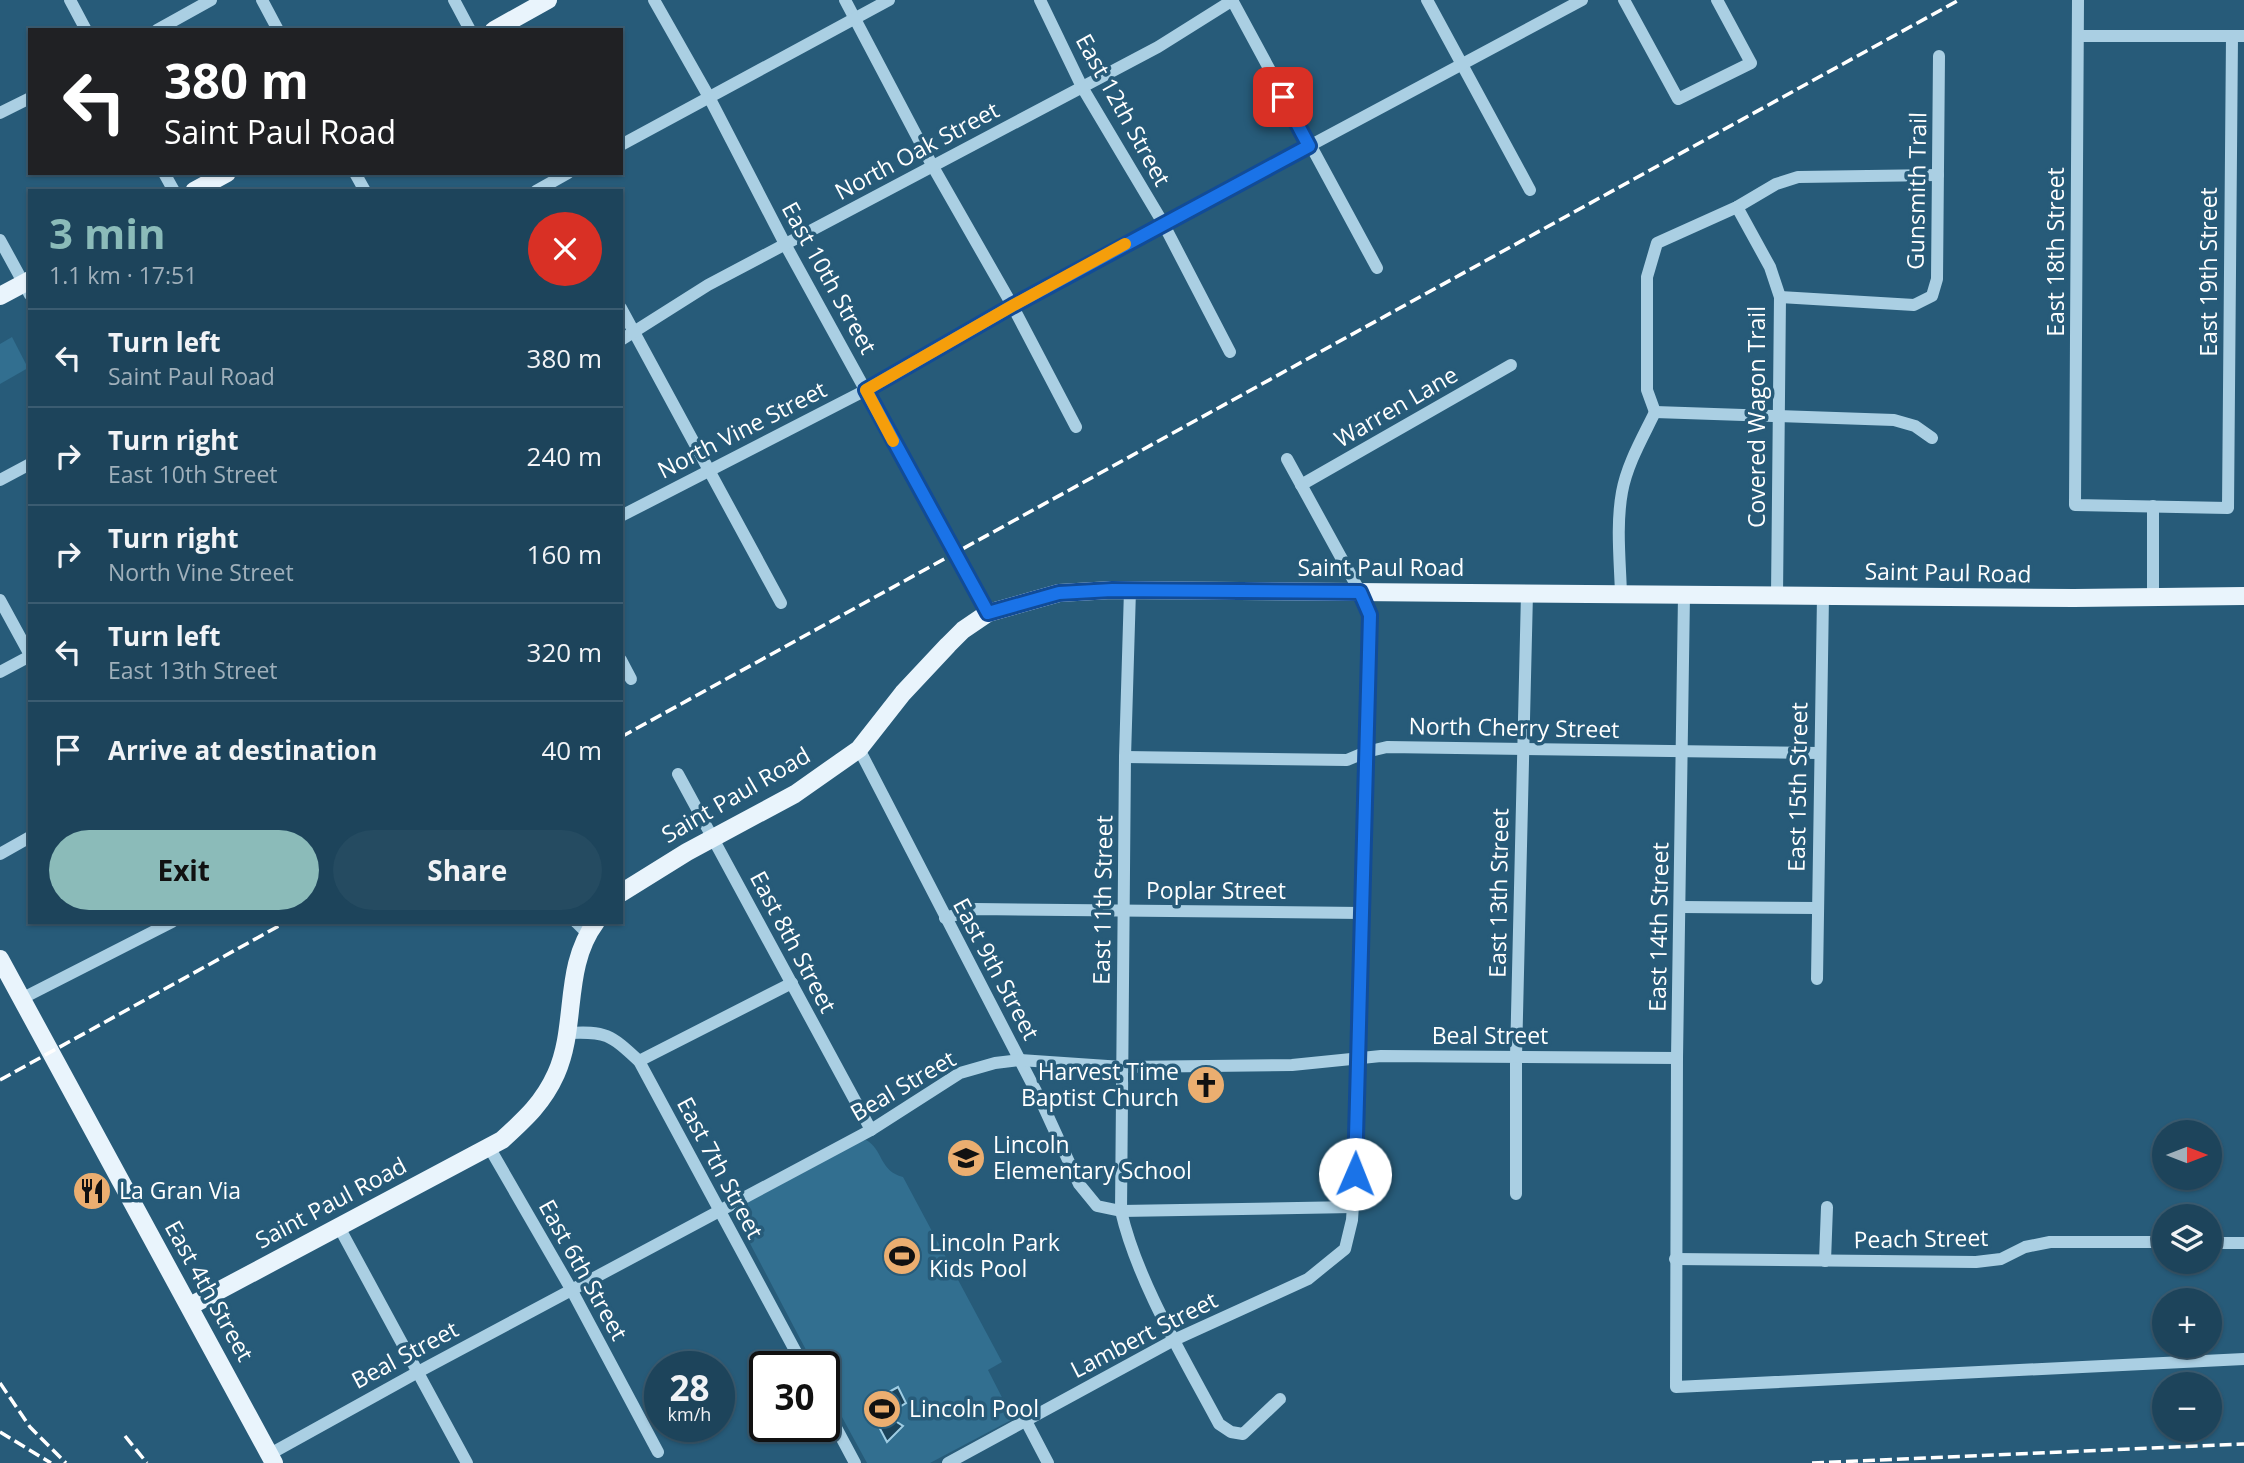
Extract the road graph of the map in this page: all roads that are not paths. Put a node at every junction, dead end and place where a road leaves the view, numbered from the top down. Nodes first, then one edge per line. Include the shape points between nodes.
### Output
1 (70, 0) edge
2 (211, 0) edge
3 (262, 0) edge
4 (454, 0) edge
5 (548, 0) edge
6 (654, 0) edge
7 (845, 0) edge
8 (889, 0) edge
9 (1040, 0) edge
10 (1233, 0) edge
11 (1427, 0) edge
12 (1582, 0) edge
13 (1624, 0) edge
14 (1717, 0) edge
15 (2078, 0) edge
16 (855, 18) junction
17 (85, 28) edge
18 (161, 28) edge
19 (277, 28) edge
20 (469, 28) edge
21 (498, 28) edge
22 (2079, 36) junction
23 (2238, 36) edge
24 (1939, 56) dead end
25 (1462, 64) junction
26 (1082, 87) junction
27 (709, 97) junction
28 (28, 99) edge
29 (0, 113) edge
30 (623, 144) edge
31 (1309, 146) junction
32 (932, 165) junction
33 (1938, 174) junction
34 (223, 175) edge
35 (198, 189) edge
36 (1530, 190) dead end
37 (1737, 207) junction
38 (1163, 223) junction
39 (0, 240) edge
40 (785, 244) junction
41 (1377, 268) dead end
42 (28, 286) edge
43 (0, 296) edge
44 (1780, 297) junction
45 (1012, 306) junction
46 (623, 312) edge
47 (635, 333) junction
48 (623, 339) edge
49 (1230, 352) dead end
50 (1511, 365) dead end
51 (866, 390) junction
52 (1655, 412) junction
53 (1779, 415) junction
54 (1076, 428) dead end
55 (1932, 438) dead end
56 (1287, 459) dead end
57 (28, 465) edge
58 (710, 470) junction
59 (0, 480) edge
60 (1301, 485) junction
61 (2153, 506) junction
62 (623, 515) edge
63 (1130, 590) junction
64 (1360, 592) junction
65 (1527, 593) junction
66 (1621, 594) junction
67 (1684, 595) junction
68 (1777, 596) junction
69 (1823, 596) junction
70 (2244, 596) edge
71 (2153, 597) junction
72 (0, 600) edge
73 (781, 603) dead end
74 (988, 613) junction
75 (28, 652) edge
76 (28, 657) edge
77 (623, 664) edge
78 (0, 672) edge
79 (631, 679) dead end
80 (859, 749) junction
81 (1523, 750) junction
82 (1683, 751) junction
83 (1366, 752) junction
84 (1820, 753) junction
85 (1125, 757) junction
86 (678, 774) dead end
87 (28, 838) edge
88 (713, 838) junction
89 (0, 854) edge
90 (623, 892) edge
91 (1681, 907) junction
92 (1817, 908) junction
93 (1124, 911) junction
94 (1362, 913) junction
95 (945, 918) junction
96 (168, 924) edge
97 (592, 929) edge
98 (0, 959) edge
99 (1817, 979) dead end
100 (792, 983) junction
101 (21, 999) junction
102 (567, 1033) junction
103 (1516, 1057) junction
104 (1677, 1058) junction
105 (1357, 1059) junction
106 (1020, 1060) junction
107 (639, 1061) junction
108 (1122, 1067) junction
109 (871, 1130) junction
110 (489, 1147) junction
111 (1516, 1194) dead end
112 (1353, 1207) junction
113 (1827, 1207) dead end
114 (719, 1210) junction
115 (1121, 1211) junction
116 (339, 1227) junction
117 (2152, 1242) edge
118 (2222, 1242) edge
119 (2244, 1243) edge
120 (1675, 1259) junction
121 (1825, 1261) junction
122 (572, 1289) junction
123 (190, 1306) junction
124 (1174, 1340) junction
125 (795, 1351) edge
126 (2244, 1359) edge
127 (418, 1372) junction
128 (1280, 1399) dead end
129 (1026, 1421) junction
130 (840, 1435) edge
131 (658, 1452) dead end
132 (272, 1459) edge
133 (467, 1463) edge
134 (855, 1463) edge
135 (948, 1463) edge
136 (1048, 1463) edge

1 - 17 street
2 - 18 street
3 - 19 street
4 - 20 street
5 - 21 main road
6 - 27 street, East 10th Street
7 - 16 street
8 - 16 street
9 - 26 street, East 12th Street
10 - 26 street, North Oak Street
10 - 31 street
11 - 25 street
12 - 25 street, North Vine Street
13 - 14 street via 1678,99 1751,63
15 - 22 street, East 18th Street
16 - 27 street
16 - 32 street
22 - 23 street
22 - 61 street, East 18th Street via 2075,505
23 - 61 street, East 19th Street via 2228,508
24 - 33 street, Gunsmith Trail
25 - 31 street, North Vine Street
25 - 36 street
26 - 32 street, North Oak Street
26 - 38 street, East 12th Street
27 - 30 street
27 - 40 street, East 10th Street
28 - 29 street
31 - 38 street, North Vine Street
31 - 41 street
32 - 40 street, North Oak Street
32 - 45 street
33 - 37 street via 1798,177
33 - 44 street, Gunsmith Trail via 1937,279 1932,296 1914,305
34 - 35 main road
37 - 44 street, Covered Wagon Trail via 1770,267
37 - 52 street via 1657,243 1647,277 1647,390
38 - 45 street, North Vine Street
38 - 49 street, East 12th Street
39 - 42 street
40 - 47 street, North Oak Street via 708,285
40 - 51 street, East 10th Street
42 - 43 main road
44 - 53 street, Covered Wagon Trail
45 - 51 street, North Vine Street
45 - 54 street
46 - 47 street
47 - 48 street, North Oak Street
47 - 58 street
50 - 60 street, Warren Lane
51 - 58 street, North Vine Street
51 - 74 street, East 10th Street
52 - 53 street
52 - 66 street via 1622,491
53 - 55 street via 1894,420 1915,426
53 - 68 street, Covered Wagon Trail
56 - 60 street
57 - 59 street
58 - 62 street, North Vine Street
58 - 73 street
60 - 64 street
61 - 71 street
63 - 64 main road, Saint Paul Road
63 - 74 main road, Saint Paul Road via 1059,593
63 - 85 street, East 11th Street
64 - 65 main road, Saint Paul Road
64 - 83 street via 1370,615
65 - 66 main road, Saint Paul Road
65 - 81 street, East 13th Street
66 - 67 main road, Saint Paul Road
67 - 68 main road, Saint Paul Road
67 - 82 street, East 14th Street
68 - 69 main road, Saint Paul Road
69 - 71 main road, Saint Paul Road
69 - 84 street, East 15th Street
70 - 71 main road, Saint Paul Road
72 - 75 street
74 - 80 main road, Saint Paul Road via 948,645
76 - 78 street
77 - 79 street
80 - 88 main road, Saint Paul Road via 795,794
80 - 95 street, East 9th Street
81 - 82 street, North Cherry Street
81 - 83 street, North Cherry Street via 1387,747
81 - 103 street, East 13th Street
82 - 84 street, North Cherry Street
82 - 91 street, East 14th Street
83 - 85 street, North Cherry Street via 1347,760
83 - 94 street
84 - 92 street, East 15th Street
85 - 93 street, East 11th Street
86 - 88 street, East 8th Street
87 - 89 street
88 - 90 main road, Saint Paul Road
88 - 100 street, East 8th Street
91 - 92 street
91 - 104 street, East 14th Street
92 - 99 street, East 15th Street
93 - 94 street, Poplar Street
93 - 95 street, Poplar Street via 975,909
93 - 108 street, East 11th Street
94 - 105 street
95 - 106 street, East 9th Street
96 - 101 street
97 - 102 main road, Saint Paul Road via 578,956
98 - 101 main road, East 4th Street
100 - 107 street
100 - 109 street, East 8th Street
101 - 123 main road, East 4th Street
102 - 107 street, East 7th Street via 605,1033
102 - 110 main road, Saint Paul Road via 557,1072 537,1109
103 - 104 street, Beal Street
103 - 105 street, Beal Street
103 - 111 street, East 13th Street
104 - 120 street, East 14th Street
105 - 108 street, Beal Street via 1292,1065
105 - 112 street
106 - 108 street, Beal Street
106 - 109 street, Beal Street via 960,1073
106 - 115 street, East 9th Street via 1079,1184 1097,1206
107 - 114 street, East 7th Street
108 - 115 street, East 11th Street
109 - 114 street, Beal Street
110 - 116 main road, Saint Paul Road
110 - 122 street, East 6th Street
112 - 115 street
112 - 124 street, Lambert Street via 1345,1249 1308,1279
113 - 121 street
114 - 122 street, Beal Street
114 - 125 street, East 7th Street
115 - 124 street via 1136,1259
116 - 123 main road, Saint Paul Road
116 - 127 street
117 - 121 street, Peach Street via 2050,1242 2001,1259 1976,1262
118 - 119 street
120 - 121 street, Peach Street
120 - 126 street, East 14th Street via 1676,1387
122 - 127 street, Beal Street
122 - 131 street, East 6th Street
123 - 132 main road, East 4th Street
124 - 128 street via 1219,1424 1231,1432 1243,1434
124 - 129 street, Lambert Street
127 - 132 street, Beal Street
127 - 133 street
129 - 135 street, Lambert Street
129 - 136 street
130 - 134 street

